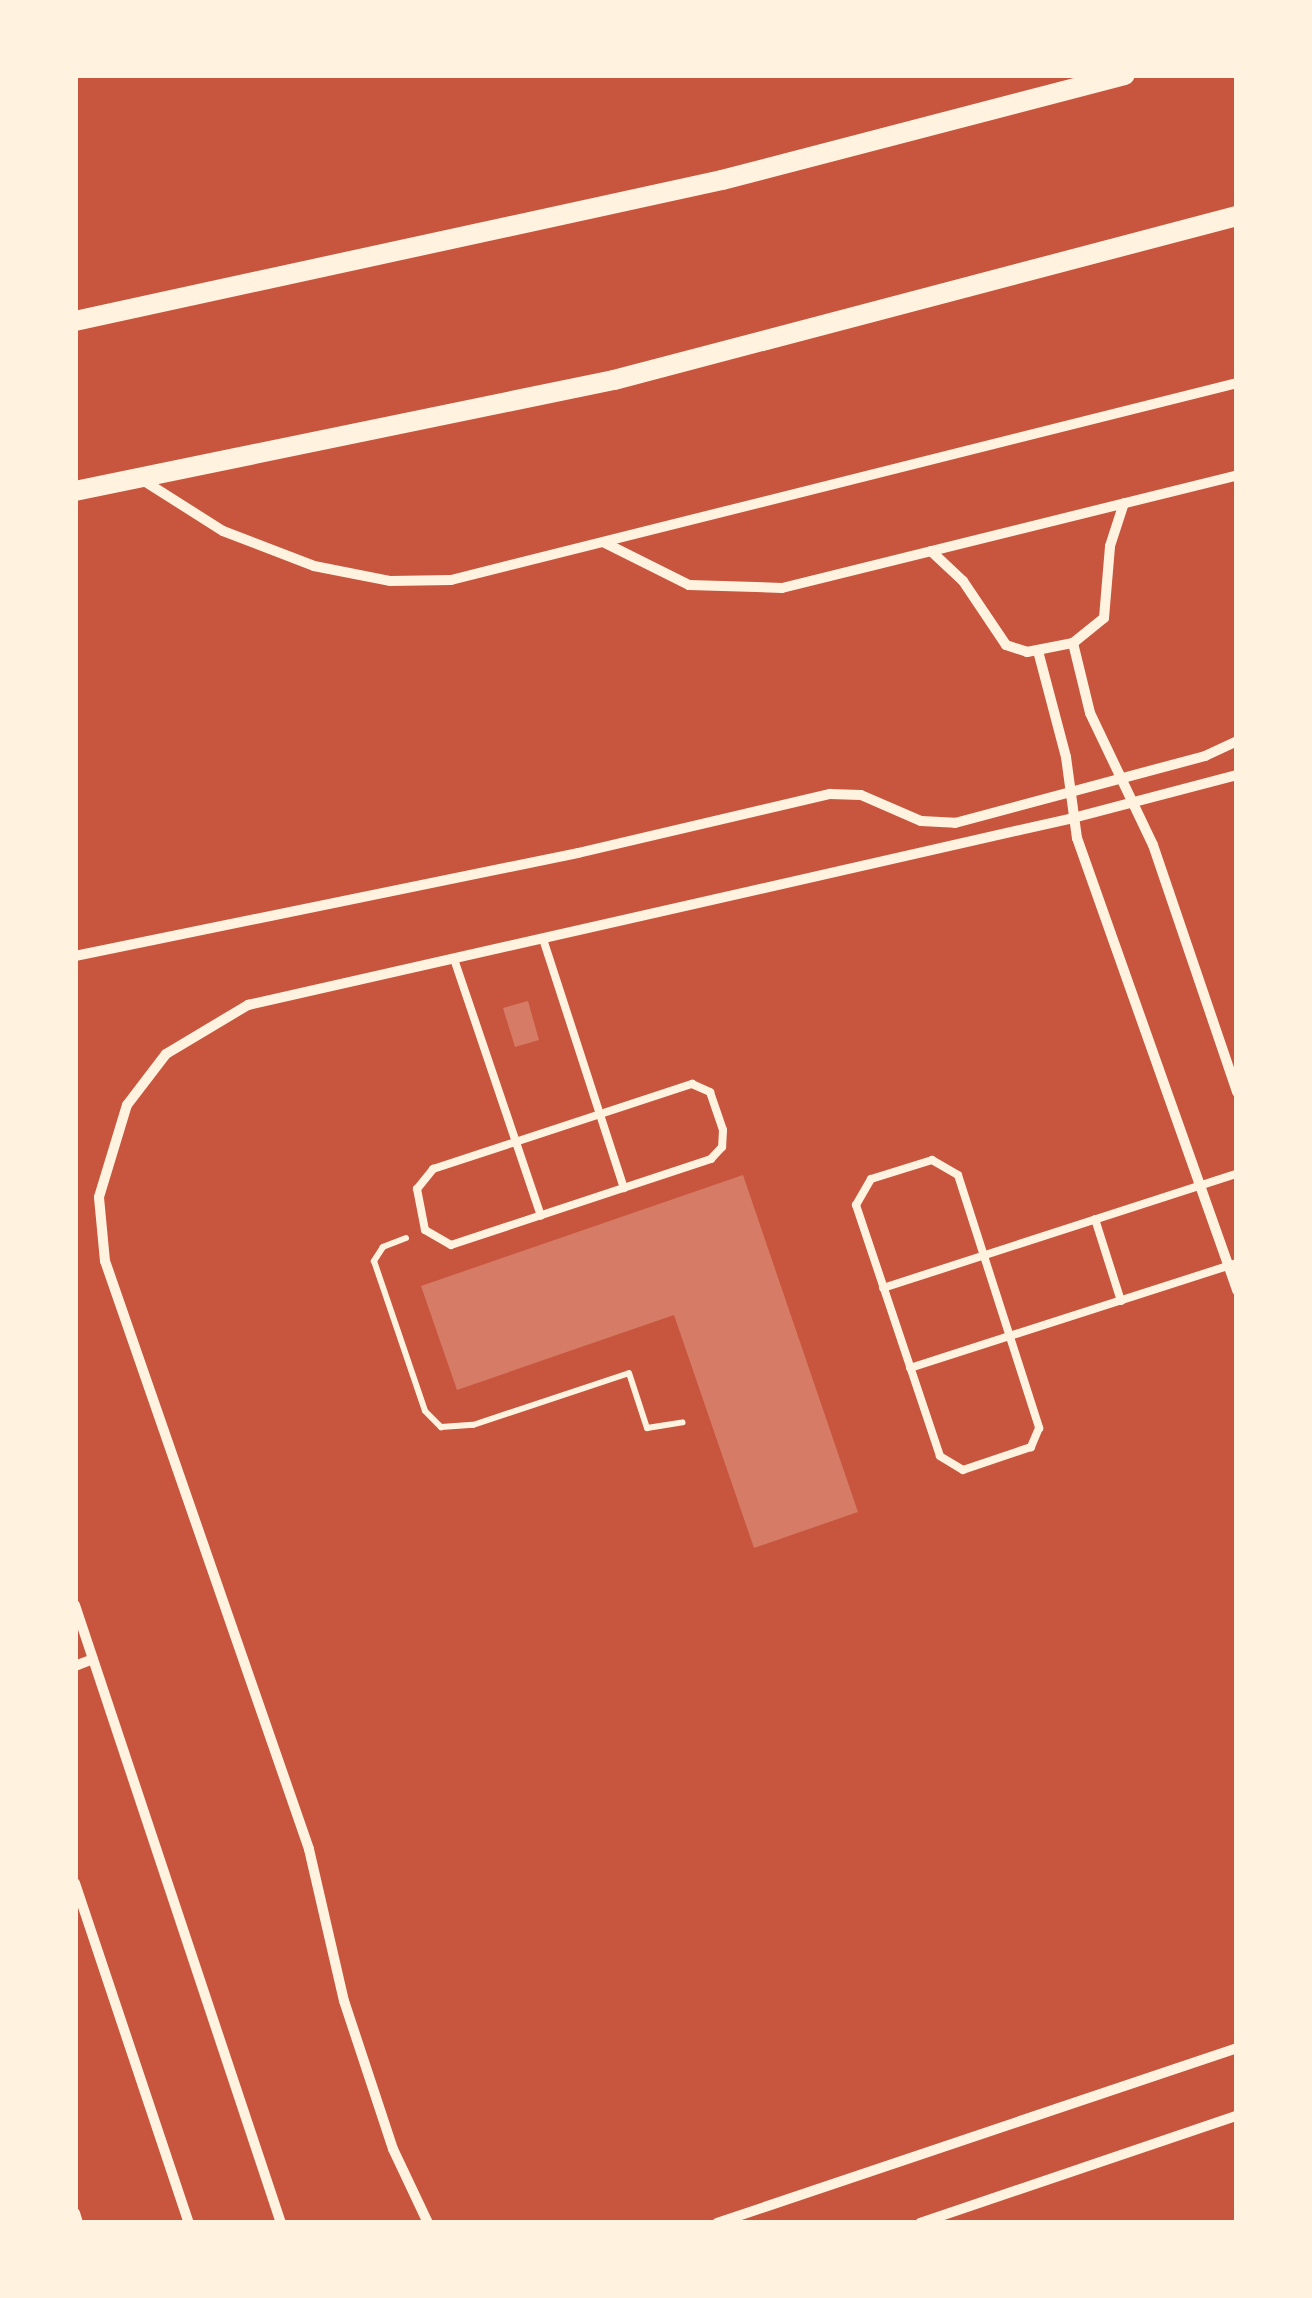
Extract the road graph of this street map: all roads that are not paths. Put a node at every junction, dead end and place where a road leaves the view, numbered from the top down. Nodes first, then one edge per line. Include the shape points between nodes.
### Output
1 (1125, 75) edge
2 (1237, 216) edge
3 (75, 321) edge
4 (1237, 383) edge
5 (1237, 475) edge
6 (140, 479) junction
7 (75, 491) edge
8 (1124, 503) junction
9 (604, 543) junction
10 (930, 551) junction
11 (1073, 643) junction
12 (1038, 651) junction
13 (1237, 741) edge
14 (1237, 775) edge
15 (1117, 780) junction
16 (1072, 793) junction
17 (1134, 803) junction
18 (1073, 818) junction
19 (543, 940) junction
20 (75, 956) edge
21 (454, 959) junction
22 (1237, 1092) edge
23 (600, 1114) junction
24 (516, 1141) junction
25 (1237, 1174) edge
26 (1200, 1186) junction
27 (624, 1188) junction
28 (541, 1216) junction
29 (1095, 1220) junction
30 (984, 1255) junction
31 (1233, 1264) edge
32 (883, 1288) junction
33 (1237, 1291) edge
34 (1122, 1301) junction
35 (1010, 1337) junction
36 (910, 1368) junction
37 (75, 1605) edge
38 (93, 1659) junction
39 (75, 1666) edge
40 (75, 1883) edge
41 (1237, 2048) edge
42 (1237, 2116) edge
43 (75, 2213) edge
44 (78, 2223) edge
45 (189, 2223) edge
46 (281, 2223) edge
47 (428, 2223) edge
48 (717, 2223) edge
49 (920, 2223) edge

1 - 3 main road via 722,180
2 - 6 main road via 614,380
4 - 9 street
5 - 8 street
6 - 7 main road
6 - 9 street via 238,537 361,577 452,580
8 - 10 street
8 - 11 street via 1110,546 1104,618
9 - 10 street via 674,580 751,591
10 - 12 street via 963,581 998,638 1016,650
11 - 12 street
11 - 15 street via 1090,713
12 - 16 street
13 - 15 street
14 - 17 street
15 - 16 street
15 - 17 street
16 - 18 street
16 - 20 street via 938,824 860,796 830,794
17 - 18 street
17 - 22 street
18 - 19 street
18 - 26 street
19 - 21 street
19 - 23 lane
21 - 24 lane
21 - 47 street via 248,1004 191,1034 155,1066 127,1105 99,1196 114,1292 308,1849 344,2001 393,2149
23 - 24 lane
23 - 27 lane
23 - 27 lane via 692,1084 714,1096 724,1136 716,1156
24 - 28 lane
24 - 28 lane via 422,1177 417,1196 425,1230 452,1245
25 - 26 lane
26 - 29 lane
26 - 31 street
27 - 28 lane
29 - 30 lane
29 - 34 lane
30 - 32 lane
30 - 32 lane via 958,1175 944,1162 926,1160 871,1179 856,1197
30 - 35 lane
31 - 33 street
31 - 34 lane
32 - 36 lane
34 - 35 lane
35 - 36 lane
35 - 36 lane via 1037,1439 969,1468 952,1468 940,1456
37 - 38 street
38 - 39 street
38 - 46 street
40 - 45 street
41 - 48 street
42 - 49 street
43 - 44 street

